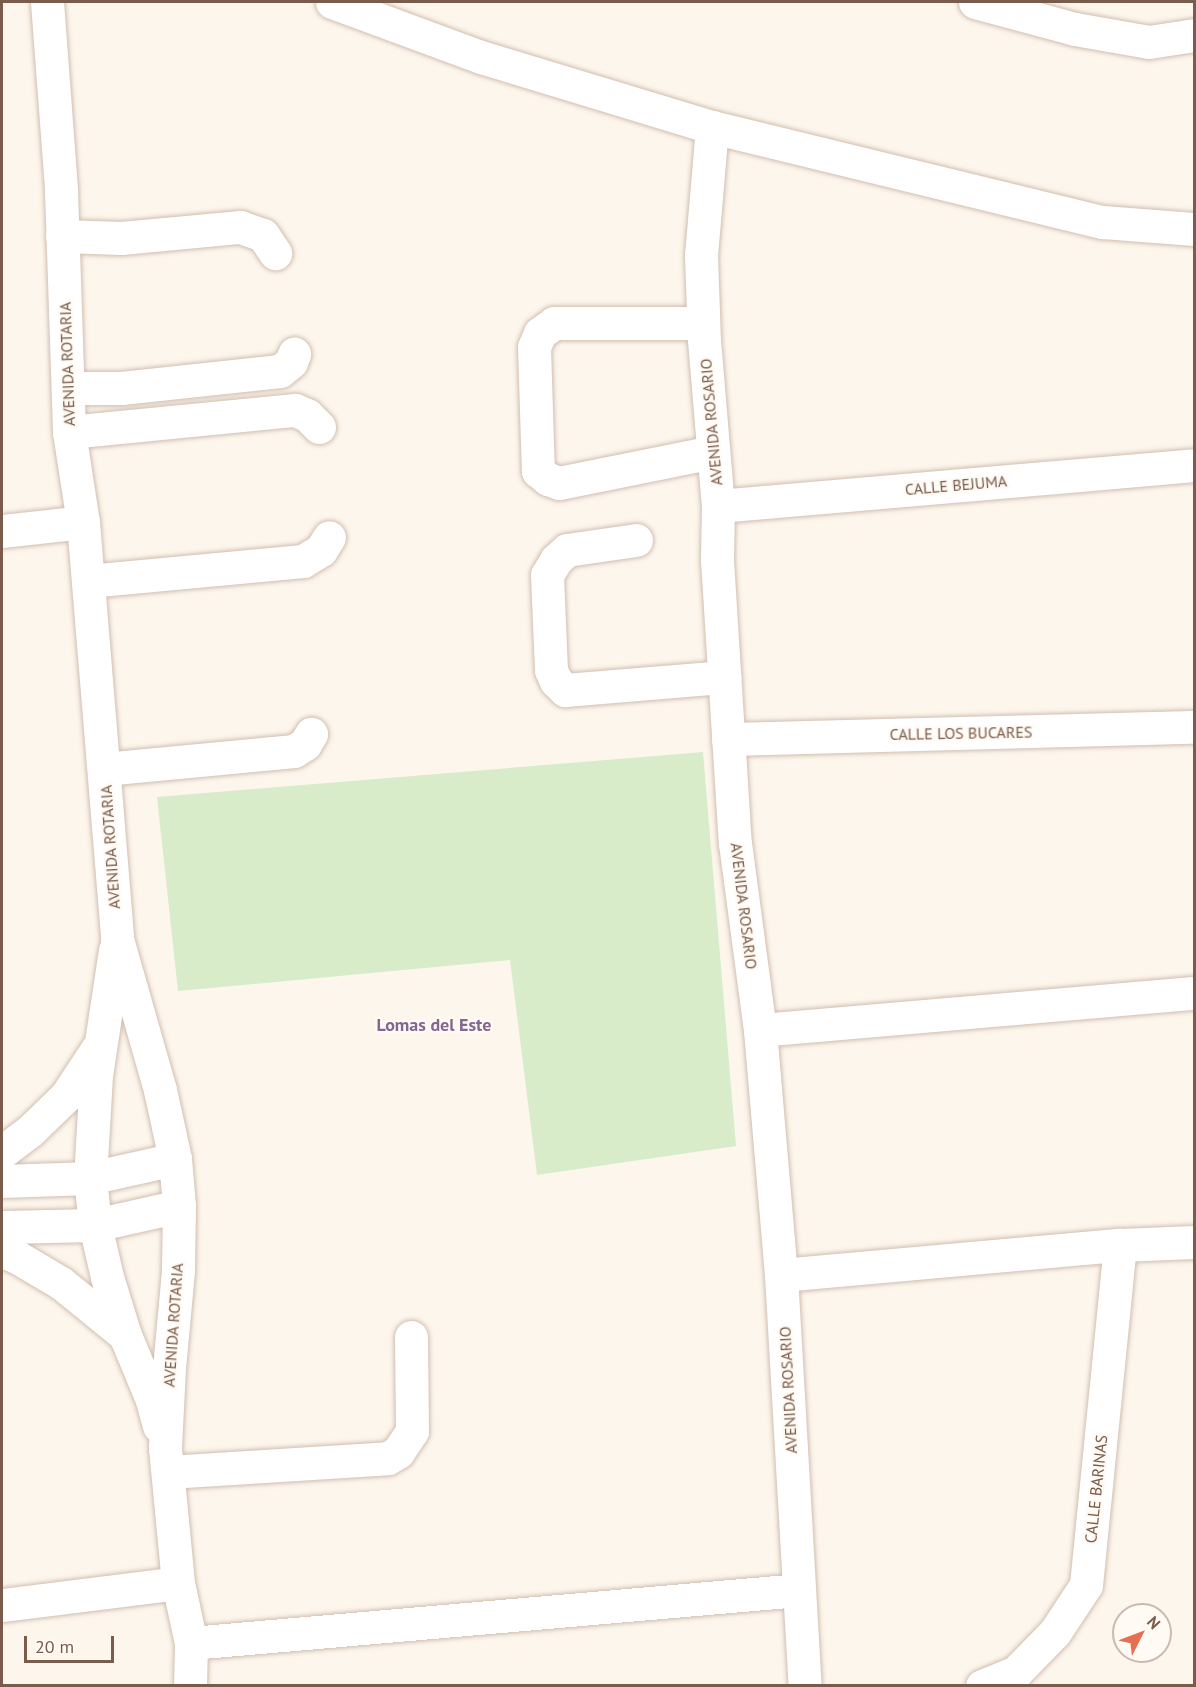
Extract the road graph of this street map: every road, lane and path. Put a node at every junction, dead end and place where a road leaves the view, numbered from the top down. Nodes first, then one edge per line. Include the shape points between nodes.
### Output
1 (47, 2) edge
2 (332, 2) edge
3 (975, 2) edge
4 (1194, 35) edge
5 (712, 127) junction
6 (1194, 229) edge
7 (62, 236) junction
8 (275, 254) dead end
9 (703, 323) junction
10 (294, 354) dead end
11 (68, 388) junction
12 (319, 427) dead end
13 (69, 432) junction
14 (713, 452) junction
15 (1194, 465) edge
16 (718, 506) junction
17 (83, 522) junction
18 (2, 531) edge
19 (329, 537) dead end
20 (636, 540) dead end
21 (88, 581) junction
22 (724, 677) junction
23 (1194, 727) edge
24 (311, 734) dead end
25 (728, 739) junction
26 (104, 769) junction
27 (117, 939) junction
28 (1194, 993) edge
29 (760, 1030) junction
30 (100, 1045) junction
31 (2, 1152) edge
32 (175, 1159) junction
33 (90, 1178) junction
34 (2, 1181) edge
35 (179, 1206) junction
36 (95, 1225) junction
37 (2, 1227) edge
38 (1194, 1242) edge
39 (1120, 1245) junction
40 (2, 1251) edge
41 (781, 1275) junction
42 (125, 1335) junction
43 (411, 1337) dead end
44 (166, 1460) junction
45 (178, 1582) junction
46 (800, 1590) junction
47 (2, 1605) edge
48 (191, 1643) junction
49 (190, 1686) edge
50 (805, 1686) edge
51 (982, 1686) edge

1 - 7 street, AVENIDA ROTARIA
2 - 5 street via 481,57
3 - 4 street via 1075,29 1149,42
5 - 6 street via 1103,222
5 - 9 street, AVENIDA ROSARIO via 700,255
7 - 8 street via 121,238 240,227 263,235
7 - 11 street, AVENIDA ROTARIA
9 - 14 street, AVENIDA ROSARIO
9 - 14 street via 554,323 540,333 534,347 538,471 559,483
10 - 11 street via 280,371 121,387
11 - 13 street, AVENIDA ROTARIA
12 - 13 street via 295,410
13 - 17 street, AVENIDA ROTARIA
14 - 16 street, AVENIDA ROSARIO
15 - 16 street, CALLE BEJUMA
16 - 22 street, AVENIDA ROSARIO
17 - 18 street
17 - 21 street, AVENIDA ROTARIA
19 - 21 street via 321,550 303,561
20 - 22 street via 567,550 547,575 551,670 556,681 565,690
21 - 26 street, AVENIDA ROTARIA
22 - 25 street, AVENIDA ROSARIO
23 - 25 street, CALLE LOS BUCARES
24 - 26 street via 294,751
25 - 29 street, AVENIDA ROSARIO via 735,843
26 - 27 street, AVENIDA ROTARIA
27 - 30 street
27 - 32 street, AVENIDA ROTARIA via 160,1090
28 - 29 street
29 - 41 street, AVENIDA ROSARIO
30 - 31 street via 66,1096
30 - 33 street
32 - 33 street
32 - 35 street, AVENIDA ROTARIA
33 - 34 street
33 - 36 street
35 - 36 street
35 - 44 street, AVENIDA ROTARIA
36 - 37 street
36 - 42 street
38 - 39 street
39 - 41 street
39 - 51 street, CALLE BARINAS via 1086,1585 1055,1632 1016,1672
40 - 42 street via 61,1283
41 - 46 street, AVENIDA ROSARIO
42 - 44 street via 152,1400
43 - 44 street via 412,1431 398,1452 388,1458
44 - 45 street, AVENIDA ROTARIA
45 - 47 street
45 - 48 street, AVENIDA ROTARIA
46 - 48 street
46 - 50 street, AVENIDA ROSARIO
48 - 49 street, AVENIDA ROTARIA

